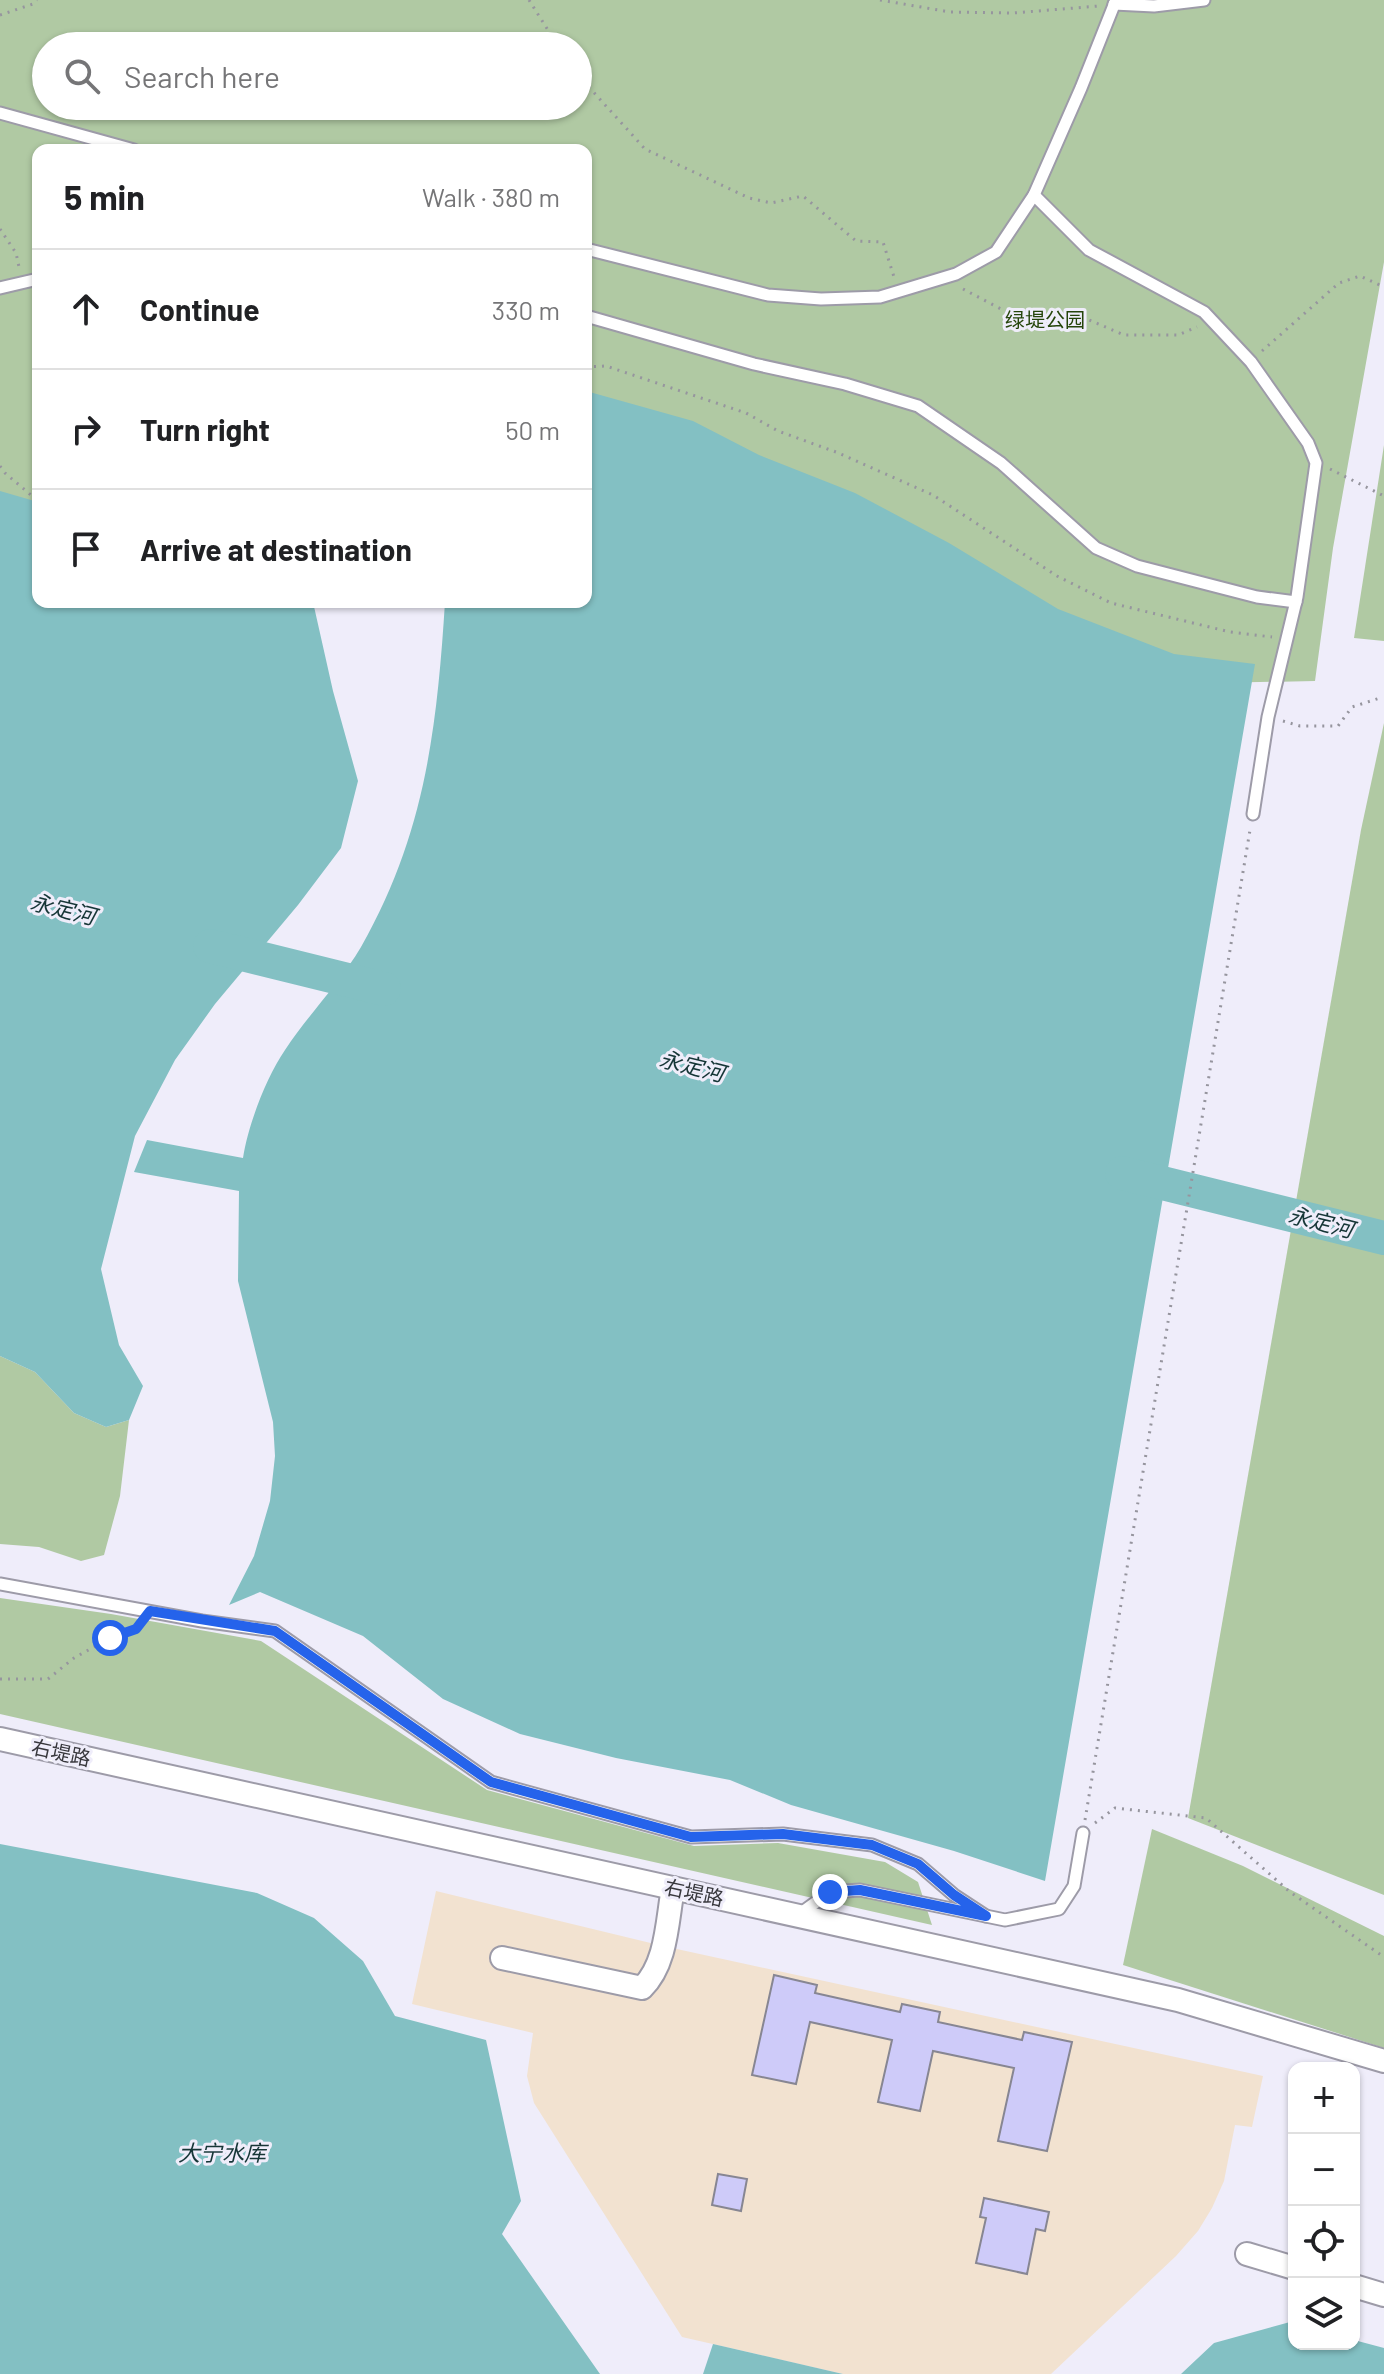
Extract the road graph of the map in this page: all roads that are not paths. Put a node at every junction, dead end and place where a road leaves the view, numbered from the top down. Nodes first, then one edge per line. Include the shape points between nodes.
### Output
1 (1204, 0) edge
2 (1115, 2) edge
3 (0, 113) edge
4 (112, 144) edge
5 (1034, 195) junction
6 (592, 251) edge
7 (32, 280) edge
8 (0, 288) edge
9 (592, 318) edge
10 (1296, 602) junction
11 (1253, 814) road end
12 (0, 1584) edge
13 (0, 1739) edge
14 (1083, 1833) road end
15 (673, 1888) junction
16 (979, 1914) junction
17 (797, 1916) junction
18 (502, 1958) dead end
19 (1384, 2061) edge
20 (1247, 2254) dead end
21 (1288, 2266) edge
22 (1360, 2288) edge
23 (1384, 2295) edge

1 - 2 lane via 1154,6
2 - 5 lane
3 - 4 lane
5 - 6 lane via 996,252 956,274 880,297 768,295
5 - 10 lane via 1089,250 1204,312 1251,362 1308,443 1316,463
7 - 8 lane
9 - 10 lane via 918,406 1001,463 1096,548 1137,566
10 - 11 lane via 1268,717
12 - 16 lane via 275,1631 491,1782 691,1837 783,1834 872,1845 918,1864
13 - 15 street, 右堤路
14 - 16 lane via 1074,1886 1059,1909 1005,1920
15 - 17 street, 右堤路
15 - 18 street via 655,1976 642,1988
16 - 17 lane via 860,1890 830,1892
17 - 19 street, 右堤路 via 1178,2000
20 - 21 street
22 - 23 street

